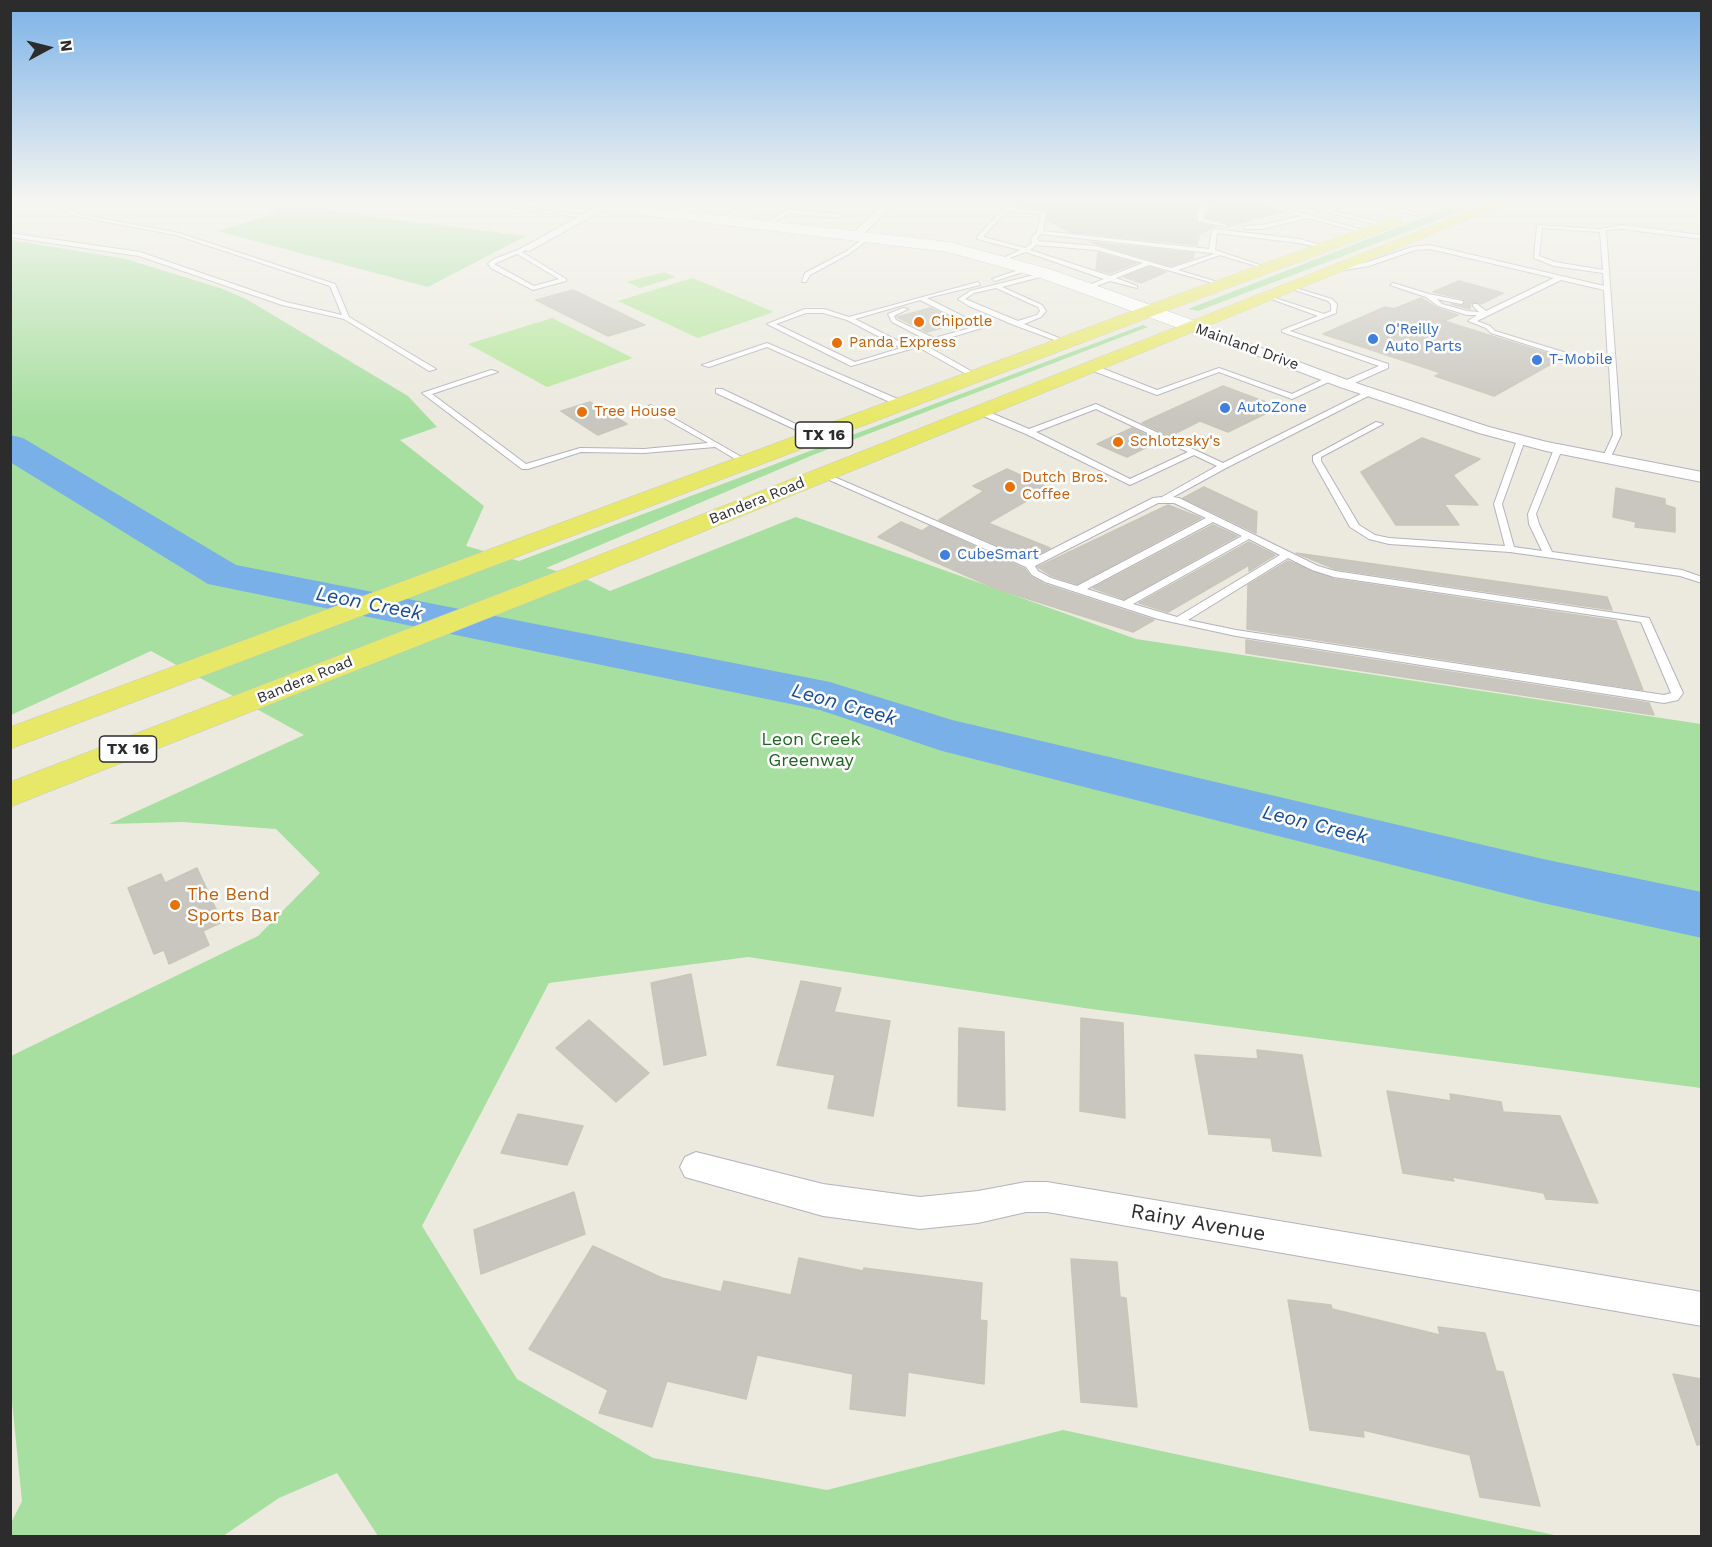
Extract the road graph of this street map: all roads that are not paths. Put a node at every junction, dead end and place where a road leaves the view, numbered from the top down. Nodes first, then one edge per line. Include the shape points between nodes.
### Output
1 (201, 275) edge
2 (303, 275) edge
3 (508, 275) edge
4 (558, 275) edge
5 (806, 275) edge
6 (1020, 275) edge
7 (1026, 275) edge
8 (1050, 275) edge
9 (1098, 275) edge
10 (1119, 275) edge
11 (1189, 275) edge
12 (1248, 275) edge
13 (1321, 275) edge
14 (1544, 275) edge
15 (1606, 275) edge
16 (1109, 279) junction
17 (1558, 279) junction
18 (804, 281) dead end
19 (1222, 285) junction
20 (1393, 285) dead end
21 (996, 286) junction
22 (1134, 287) dead end
23 (1291, 287) junction
24 (1086, 288) junction
25 (1607, 290) junction
26 (1268, 296) junction
27 (1428, 296) junction
28 (921, 298) junction
29 (929, 302) junction
30 (1457, 303) dead end
31 (1470, 307) dead end
32 (1149, 311) junction
33 (1486, 314) junction
34 (1323, 316) junction
35 (346, 318) junction
36 (849, 319) junction
37 (836, 323) dead end
38 (1016, 324) junction
39 (1191, 326) junction
40 (932, 340) junction
41 (1067, 343) junction
42 (919, 345) junction
43 (906, 348) junction
44 (706, 365) dead end
45 (1612, 365) junction
46 (1091, 367) junction
47 (432, 369) dead end
48 (494, 372) dead end
49 (975, 377) junction
50 (1338, 381) junction
51 (719, 391) dead end
52 (1370, 393) junction
53 (904, 405) junction
54 (651, 407) dead end
55 (980, 411) junction
56 (1379, 424) dead end
57 (1029, 432) junction
58 (819, 437) junction
59 (1521, 440) junction
60 (715, 445) junction
61 (1557, 449) junction
62 (1195, 452) junction
63 (1606, 459) junction
64 (748, 464) junction
65 (1222, 465) junction
66 (822, 475) junction
67 (1701, 477) edge
68 (1166, 498) junction
69 (1213, 518) junction
70 (1250, 536) junction
71 (1510, 549) junction
72 (1288, 554) junction
73 (1549, 555) junction
74 (1029, 565) junction
75 (1701, 580) edge
76 (1078, 590) junction
77 (1125, 605) junction
78 (1180, 620) junction
79 (10, 739) edge
80 (10, 795) edge
81 (696, 1167) dead end
82 (1701, 1309) edge

1 - 35 lane via 284,304
2 - 35 lane via 333,285
3 - 4 lane via 537,288 562,282 564,279
5 - 18 lane
6 - 28 lane
7 - 21 lane
8 - 24 main road, Mainland Drive
9 - 16 lane
10 - 16 lane
11 - 19 lane
12 - 19 main road, TX 16
13 - 23 main road, Bandera Road / TX 16
14 - 17 lane
15 - 25 lane
16 - 22 lane
16 - 24 lane
17 - 25 lane
17 - 33 lane
19 - 32 main road, TX 16
20 - 27 lane
21 - 38 lane via 1040,306 1043,311
21 - 38 lane via 962,299
23 - 26 main road, Bandera Road / TX 16
23 - 34 lane via 1334,304 1334,312
24 - 32 main road, Mainland Drive
25 - 45 lane
26 - 34 lane
26 - 39 main road, Bandera Road / TX 16
27 - 30 lane
27 - 33 lane via 1440,305
28 - 29 lane
28 - 36 lane
29 - 40 lane via 890,315 894,321
29 - 40 lane via 980,327
31 - 33 lane
32 - 39 main road, Mainland Drive
32 - 41 main road, TX 16
33 - 45 lane via 1471,321 1557,352
34 - 50 lane via 1284,331 1385,366
35 - 47 lane
36 - 37 lane
36 - 43 lane
36 - 43 lane via 805,310 770,324 854,364
38 - 41 lane
39 - 46 main road, Bandera Road / TX 16
39 - 50 street, Mainland Drive
40 - 42 lane
41 - 49 main road, TX 16
42 - 43 lane
42 - 49 lane
44 - 53 lane via 767,345
45 - 63 lane via 1617,435
46 - 50 lane via 1157,393 1219,370 1292,397
46 - 55 main road, Bandera Road / TX 16
48 - 60 lane via 426,393 525,467 580,450 644,451
49 - 53 main road, TX 16
50 - 52 street, Mainland Drive
51 - 58 lane
52 - 59 street, Mainland Drive
52 - 65 lane
53 - 58 main road, TX 16
54 - 60 lane
55 - 57 lane
55 - 66 main road, Bandera Road / TX 16
56 - 71 lane via 1317,456 1355,527 1389,542
57 - 62 lane via 1096,406
57 - 62 lane via 1130,482
58 - 64 main road, TX 16
59 - 61 street, Mainland Drive
59 - 71 lane via 1498,504
60 - 64 lane
61 - 63 street, Mainland Drive
61 - 73 lane via 1532,514
62 - 65 lane
63 - 67 street, Mainland Drive
64 - 79 main road, TX 16
65 - 68 lane
66 - 74 lane
66 - 80 main road, Bandera Road / TX 16
68 - 69 lane
68 - 74 lane
69 - 70 lane
69 - 76 lane
70 - 72 lane
70 - 77 lane
71 - 73 lane
72 - 78 lane
72 - 78 lane via 1343,576 1645,620 1677,693 1674,698 1665,699 1236,633
73 - 75 lane via 1682,573
74 - 76 lane via 1048,580
76 - 77 lane
77 - 78 lane
81 - 82 street, Rainy Avenue via 823,1200 920,1213 1047,1197

